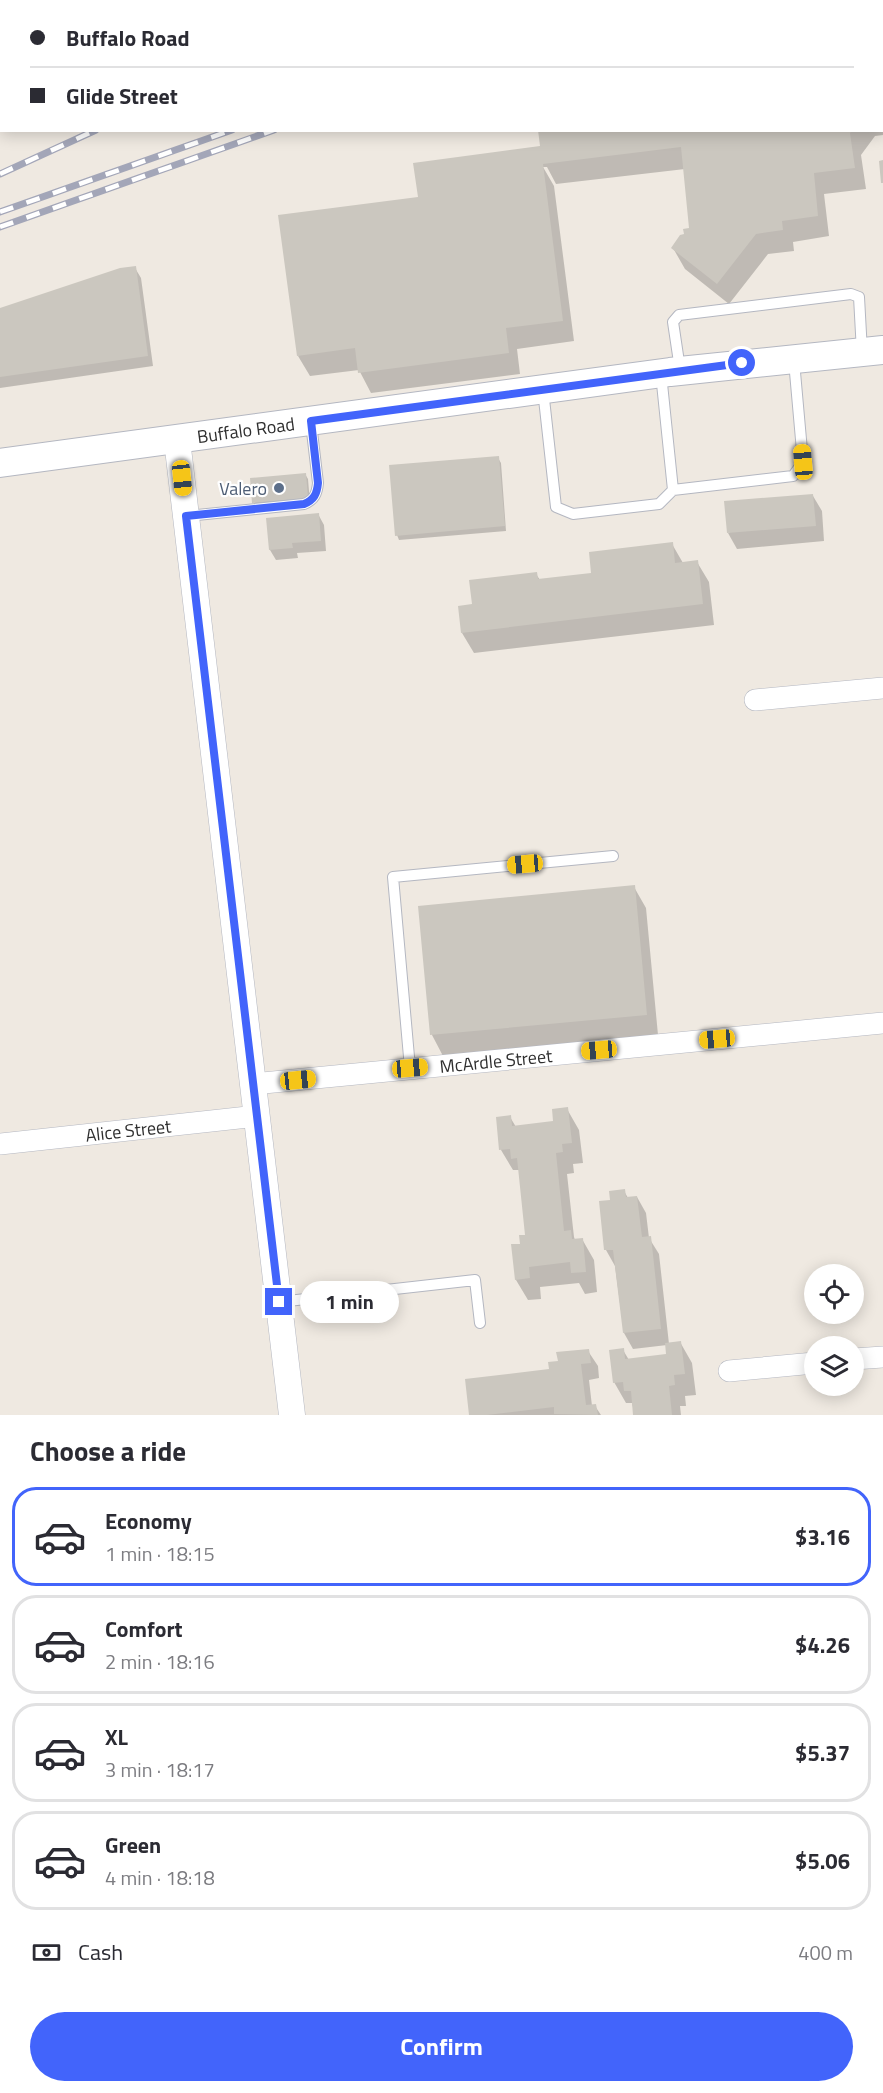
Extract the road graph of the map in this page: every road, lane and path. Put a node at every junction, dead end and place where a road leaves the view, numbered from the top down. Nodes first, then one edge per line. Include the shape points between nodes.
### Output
1 (873, 351) edge
2 (794, 358) junction
3 (671, 372) junction
4 (543, 390) junction
5 (311, 421) junction
6 (177, 440) junction
7 (0, 463) edge
8 (673, 490) junction
9 (186, 516) junction
10 (883, 688) edge
11 (755, 700) dead end
12 (613, 856) dead end
13 (883, 1023) edge
14 (410, 1068) junction
15 (253, 1084) junction
16 (257, 1116) junction
17 (0, 1144) edge
18 (279, 1302) junction
19 (480, 1323) dead end
20 (883, 1357) edge
21 (864, 1358) edge
22 (804, 1364) edge
23 (729, 1371) dead end
24 (292, 1415) edge

1 - 2 main road, Buffalo Road
1 - 3 lane via 859,297 851,294 679,315 673,322
2 - 3 main road, Buffalo Road
2 - 8 lane via 803,462 793,476
3 - 4 main road, Buffalo Road
3 - 8 lane
4 - 5 main road, Buffalo Road
4 - 8 lane via 556,507 573,514 659,504
5 - 6 main road, Buffalo Road
5 - 9 lane via 318,483 312,501
6 - 7 main road, Buffalo Road
6 - 9 street
9 - 15 street
10 - 11 street
12 - 14 lane via 393,877
13 - 14 street, McArdle Street
14 - 15 street, McArdle Street
15 - 16 street
16 - 17 street, Alice Street
16 - 18 street
18 - 19 lane via 475,1280
18 - 24 street
20 - 21 street
22 - 23 street

